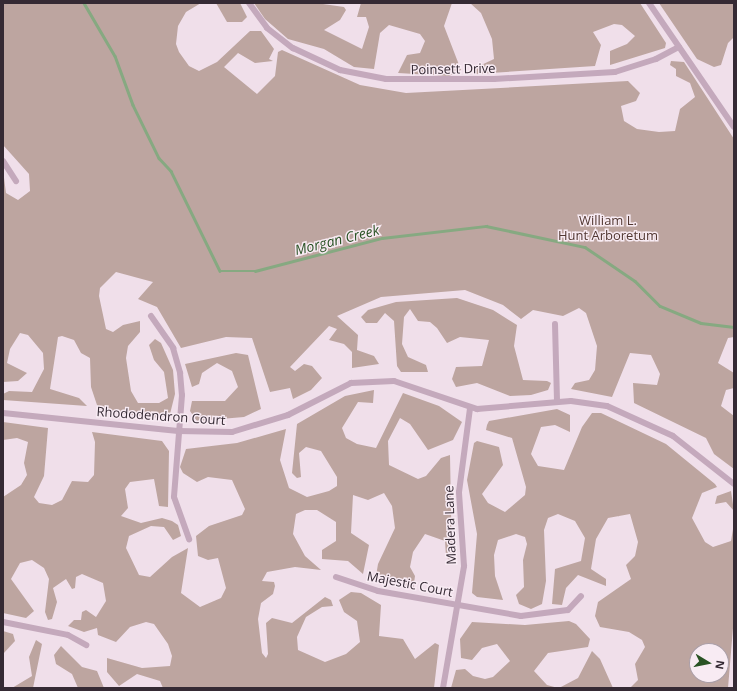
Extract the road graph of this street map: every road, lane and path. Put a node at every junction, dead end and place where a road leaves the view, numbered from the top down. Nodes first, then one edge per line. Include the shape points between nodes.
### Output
1 (249, 3) edge
2 (649, 3) edge
3 (679, 47) junction
4 (734, 127) edge
5 (3, 161) edge
6 (16, 181) dead end
7 (151, 316) dead end
8 (556, 324) dead end
9 (557, 402) junction
10 (470, 408) junction
11 (3, 413) edge
12 (178, 431) junction
13 (734, 484) edge
14 (189, 540) dead end
15 (336, 577) dead end
16 (581, 596) dead end
17 (458, 605) junction
18 (3, 622) edge
19 (86, 645) dead end
20 (443, 688) edge

1 - 3 street, Poinsett Drive via 267,28 293,48 340,70 386,79 494,79 615,72 656,59
2 - 3 street
3 - 4 street
5 - 6 street
7 - 12 street via 177,359 182,396
8 - 9 street
9 - 10 street, Rhododendron Court via 500,409
9 - 13 street, Rhododendron Court via 607,406 648,423 673,436
10 - 12 street, Rhododendron Court via 404,383 371,380 340,388 288,415 250,429 214,434
10 - 17 street, Madera Lane via 460,475 464,553
11 - 12 street, Rhododendron Court
12 - 14 street via 174,497
15 - 17 street, Majestic Court via 378,591
16 - 17 street, Majestic Court via 568,610 540,616
17 - 20 street, Madera Lane
18 - 19 street via 68,634

